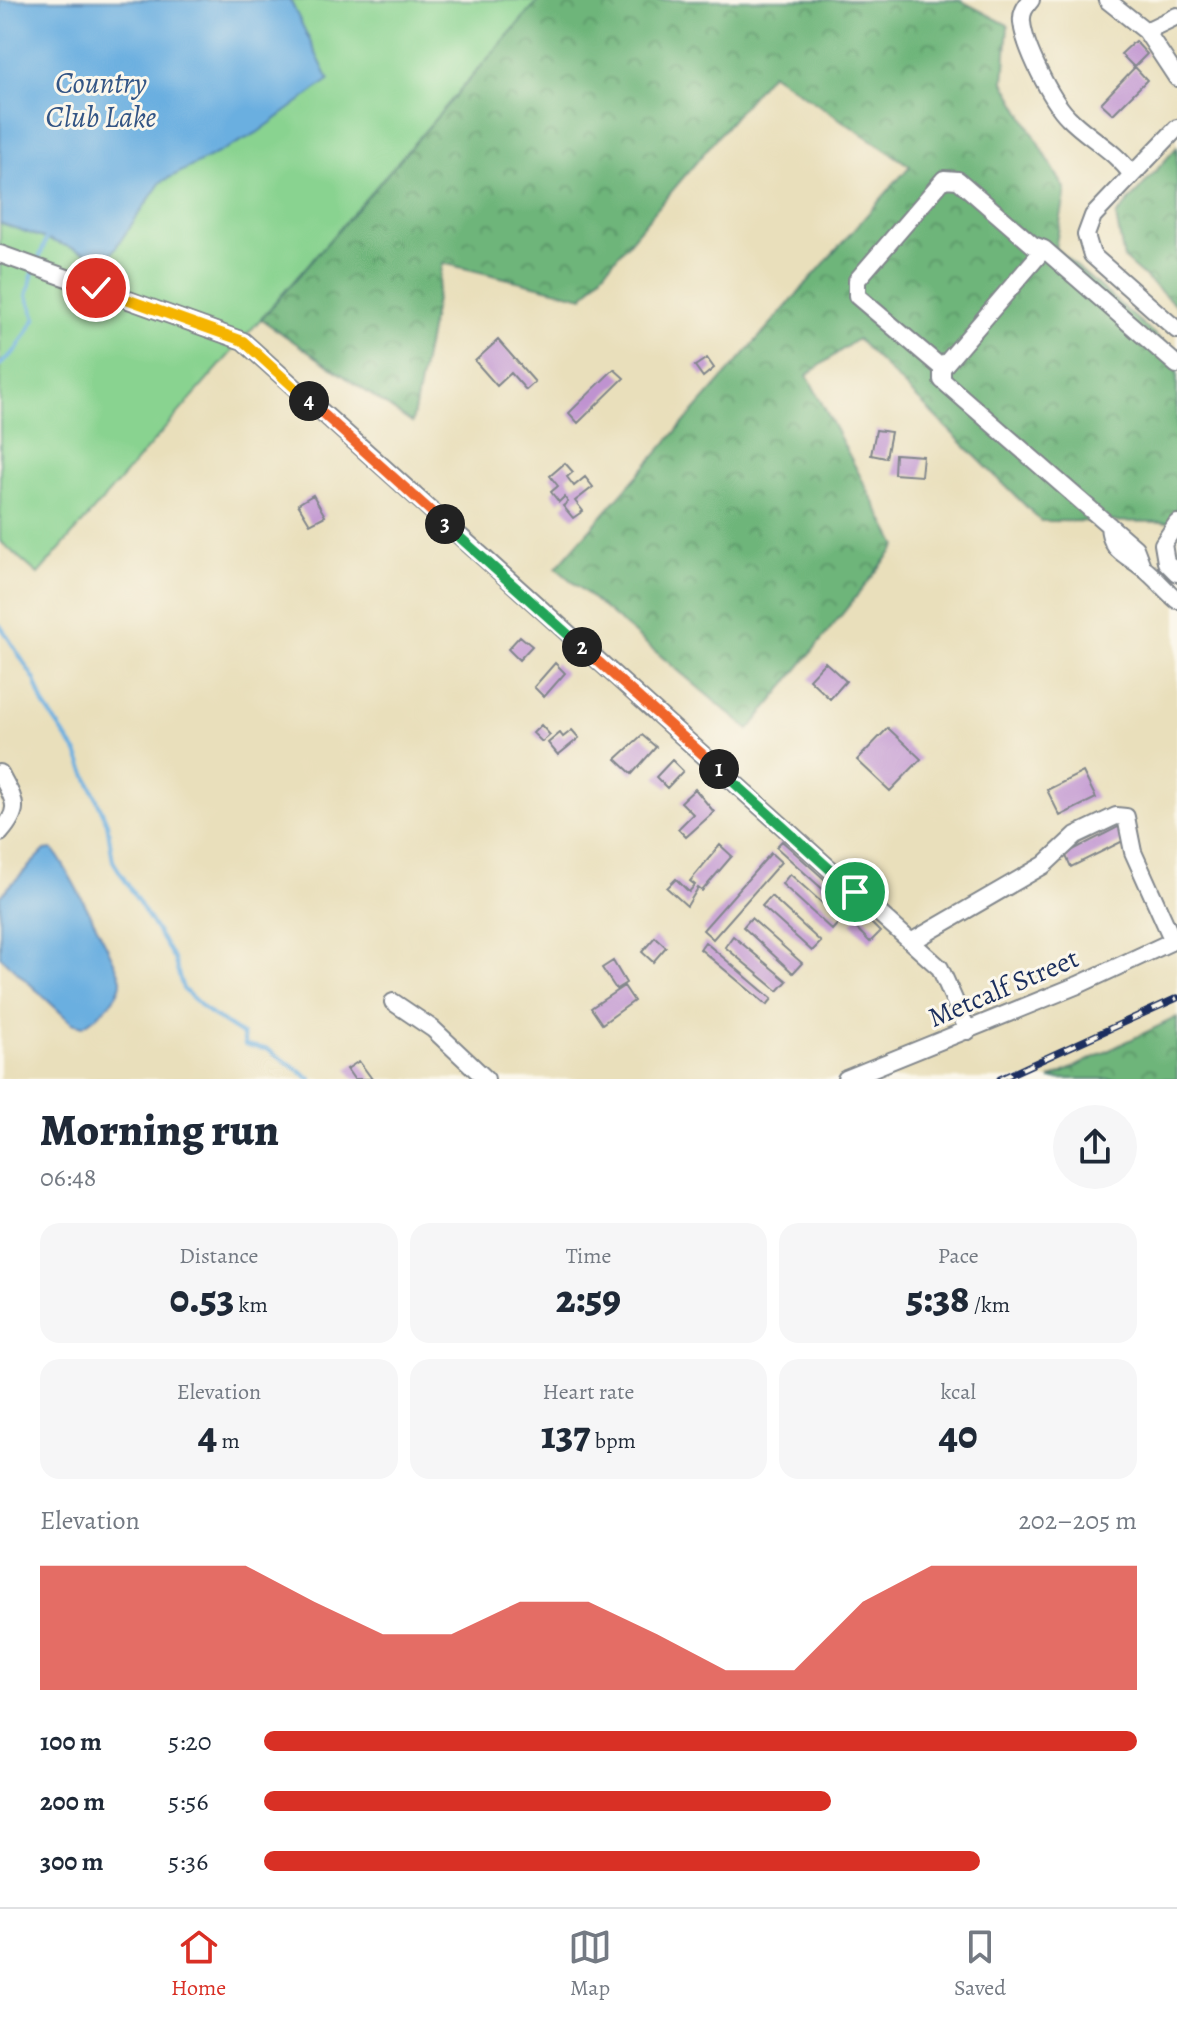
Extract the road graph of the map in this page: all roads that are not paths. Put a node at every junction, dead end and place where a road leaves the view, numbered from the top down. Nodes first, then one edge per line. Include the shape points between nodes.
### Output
1 (1031, 0) edge
2 (1107, 0) edge
3 (1177, 16) edge
4 (1146, 31) junction
5 (1177, 78) edge
6 (1177, 128) edge
7 (1132, 175) junction
8 (1044, 249) junction
9 (0, 254) edge
10 (1177, 330) edge
11 (1177, 365) edge
12 (942, 368) junction
13 (1177, 523) edge
14 (1177, 573) edge
15 (1177, 600) edge
16 (0, 773) edge
17 (0, 833) edge
18 (1175, 940) edge
19 (911, 942) junction
20 (393, 1002) dead end
21 (968, 1031) junction
22 (486, 1079) edge
23 (846, 1079) edge

1 - 7 street via 1023,8 1022,22 1054,98
2 - 4 street
3 - 4 street
4 - 5 street
6 - 7 street
7 - 10 street via 1093,216 1086,235 1092,255
8 - 11 street
8 - 12 street
8 - 12 street via 958,180 944,179 857,280 857,296
9 - 19 street via 243,341
12 - 15 street via 942,380 1109,525 1117,551 1142,566
13 - 14 street via 1163,544 1166,562
16 - 17 street via 16,805
18 - 19 street via 1133,852 1126,817 1116,816 1076,835 1044,865
18 - 21 street, Metcalf Street
19 - 21 street via 940,968
20 - 22 street via 433,1029
21 - 23 street, Metcalf Street

